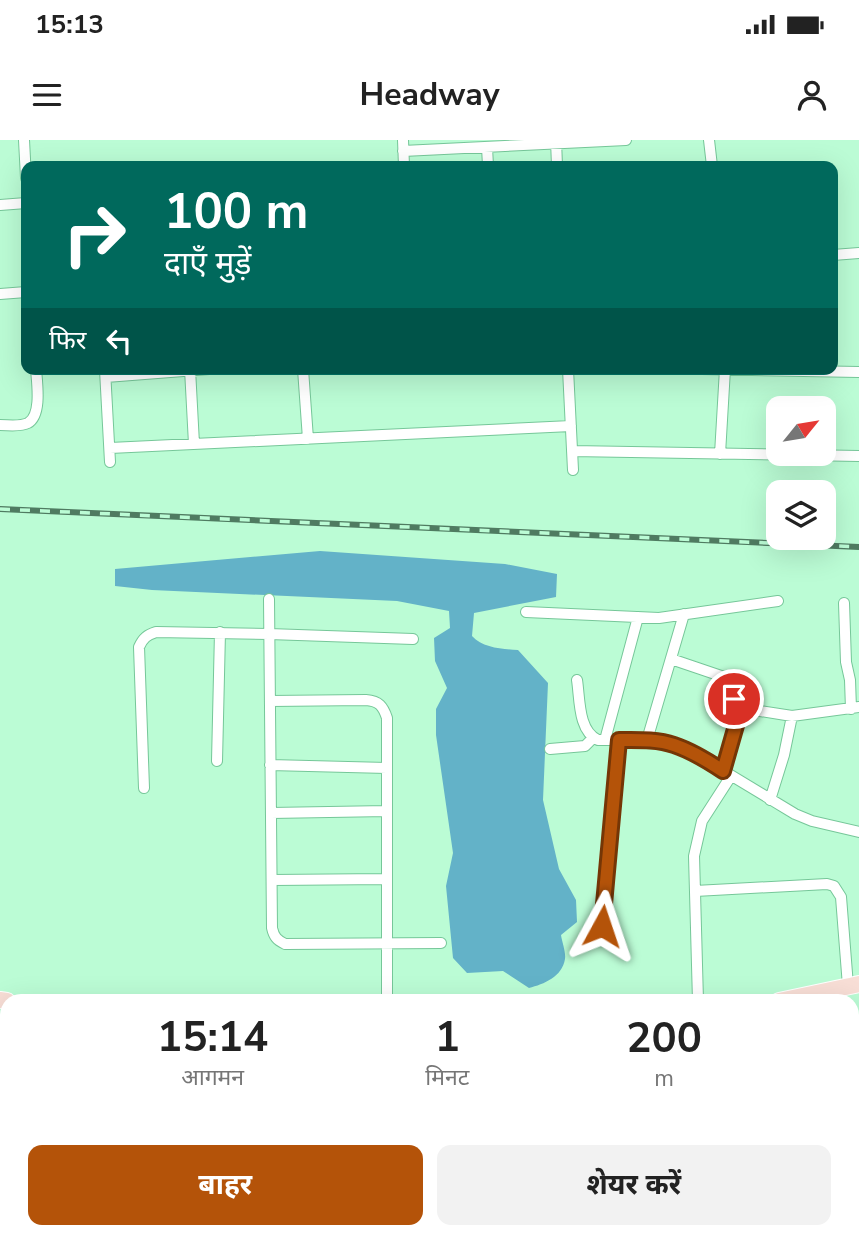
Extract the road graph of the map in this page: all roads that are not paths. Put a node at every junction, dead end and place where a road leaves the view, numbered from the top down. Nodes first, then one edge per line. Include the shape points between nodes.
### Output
1 (24, 140) edge
2 (626, 140) edge
3 (709, 140) edge
4 (556, 142) edge
5 (403, 146) edge
6 (488, 147) junction
7 (25, 161) edge
8 (488, 161) edge
9 (557, 161) edge
10 (711, 161) edge
11 (21, 203) edge
12 (0, 205) edge
13 (859, 253) edge
14 (838, 255) edge
15 (21, 292) edge
16 (0, 294) edge
17 (838, 372) edge
18 (859, 372) edge
19 (36, 375) edge
20 (105, 375) edge
21 (190, 375) edge
22 (303, 375) edge
23 (568, 375) edge
24 (725, 375) edge
25 (0, 425) edge
26 (571, 426) junction
27 (308, 439) junction
28 (194, 444) junction
29 (110, 448) junction
30 (572, 451) junction
31 (720, 454) junction
32 (859, 457) edge
33 (110, 462) dead end
34 (573, 470) dead end
35 (269, 599) dead end
36 (778, 601) dead end
37 (844, 603) dead end
38 (526, 612) dead end
39 (684, 614) junction
40 (638, 617) junction
41 (219, 632) junction
42 (270, 634) junction
43 (414, 639) dead end
44 (671, 659) junction
45 (577, 680) dead end
46 (270, 701) junction
47 (741, 708) junction
48 (855, 708) edge
49 (792, 716) junction
50 (593, 738) junction
51 (605, 740) junction
52 (619, 740) junction
53 (647, 740) junction
54 (550, 748) dead end
55 (217, 761) dead end
56 (270, 765) junction
57 (387, 768) junction
58 (727, 773) junction
59 (144, 788) dead end
60 (771, 800) junction
61 (387, 811) junction
62 (271, 813) junction
63 (859, 832) edge
64 (387, 878) junction
65 (272, 880) junction
66 (695, 891) junction
67 (602, 926) dead end
68 (441, 943) dead end
69 (387, 944) junction
70 (853, 985) edge
71 (387, 994) edge
72 (698, 994) edge
73 (811, 994) edge

1 - 7 street
2 - 4 street
3 - 10 street
4 - 6 street
4 - 9 street
5 - 6 street
6 - 8 street
11 - 12 street
13 - 14 street
15 - 16 street
17 - 18 street
19 - 25 street via 34,418 20,426
20 - 29 street
21 - 28 street
22 - 27 street
23 - 26 street
24 - 31 street
26 - 27 street
26 - 30 street
27 - 28 street
28 - 29 street
29 - 33 street
30 - 31 street
30 - 34 street
31 - 32 street
35 - 42 street
36 - 39 street
37 - 48 street via 846,662
38 - 40 street
39 - 40 street
39 - 44 street
40 - 51 street
41 - 42 street
41 - 55 street
41 - 59 street via 156,632 142,640
42 - 43 street
42 - 46 street
44 - 47 street via 730,679 737,687 735,703
44 - 53 street
45 - 50 street via 583,723
46 - 56 street
46 - 57 street via 376,701 387,718
47 - 49 street
47 - 58 street
48 - 49 street
49 - 60 street
50 - 51 street
50 - 54 street via 585,746
51 - 52 street
52 - 53 street
52 - 67 street
53 - 58 street via 673,744
56 - 57 street
56 - 62 street
57 - 61 street
58 - 60 street
58 - 66 street via 702,821 694,856
60 - 63 street via 812,821
61 - 62 street
61 - 64 street
62 - 65 street
64 - 65 street
64 - 69 street
65 - 69 street via 272,928 278,941
66 - 70 street via 834,886 841,897
66 - 72 street
68 - 69 street
69 - 71 street
70 - 73 main road

